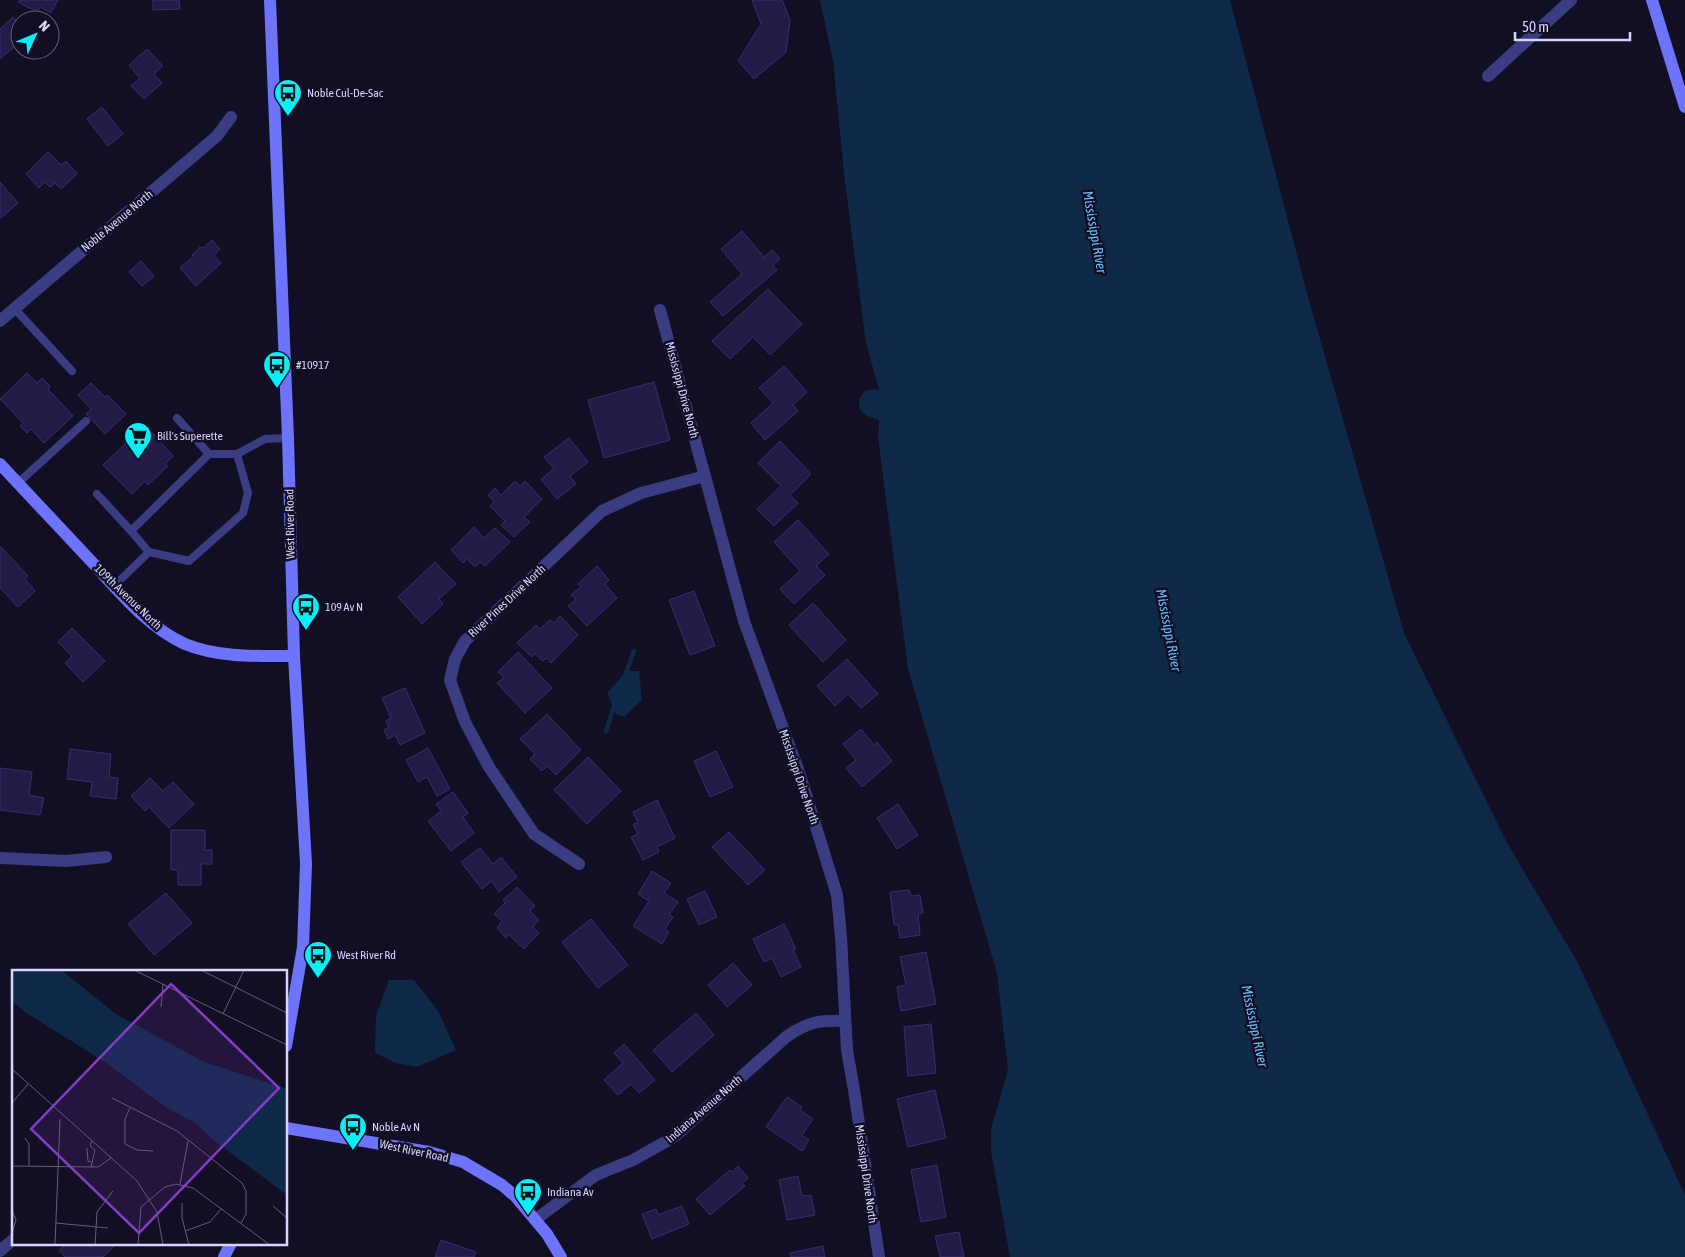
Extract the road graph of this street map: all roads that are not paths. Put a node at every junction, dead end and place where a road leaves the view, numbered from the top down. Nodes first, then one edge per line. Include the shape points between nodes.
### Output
1 (270, 0) edge
2 (1571, 0) edge
3 (1652, 0) edge
4 (1488, 76) dead end
5 (1685, 107) edge
6 (231, 117) dead end
7 (14, 308) junction
8 (660, 310) dead end
9 (0, 321) edge
10 (72, 371) dead end
11 (177, 418) dead end
12 (86, 420) dead end
13 (288, 438) junction
14 (209, 454) junction
15 (236, 454) junction
16 (0, 464) edge
17 (705, 476) junction
18 (18, 483) junction
19 (97, 494) dead end
20 (131, 531) junction
21 (149, 552) junction
22 (114, 586) junction
23 (294, 656) junction
24 (106, 857) dead end
25 (0, 858) edge
26 (579, 864) dead end
27 (845, 1021) junction
28 (288, 1034) edge
29 (288, 1128) edge
30 (536, 1219) junction
31 (12, 1240) edge
32 (230, 1244) edge
33 (0, 1251) edge
34 (224, 1257) edge
35 (561, 1257) edge
36 (879, 1257) edge

1 - 13 main road, West River Road
2 - 4 street
3 - 5 main road
6 - 7 street, Noble Avenue North via 217,136
7 - 9 street, Noble Avenue North
7 - 10 lane
8 - 17 street, Mississippi Drive North
11 - 14 lane
12 - 18 lane
13 - 15 lane via 265,439
13 - 23 main road, West River Road
14 - 15 lane
14 - 20 lane
15 - 21 lane via 248,493 243,513 189,561
16 - 18 main road, 109th Avenue North
17 - 26 street, River Pines Drive North via 641,493 602,511 465,641 454,659 450,680 465,722 489,766 534,834
17 - 27 street, Mississippi Drive North via 744,621 800,775 837,895
18 - 22 main road, 109th Avenue North
19 - 20 lane
20 - 21 lane
21 - 22 lane
22 - 23 main road, 109th Avenue North via 156,626 186,644 213,653
23 - 28 main road, West River Road via 306,902 303,947
24 - 25 street via 66,860
27 - 30 street, Indiana Avenue North via 824,1020 799,1028 674,1137 633,1160 596,1175
27 - 36 street, Mississippi Drive North
29 - 30 main road, West River Road via 429,1152 463,1162 502,1185
30 - 35 main road, West River Road
31 - 33 street
32 - 34 main road

